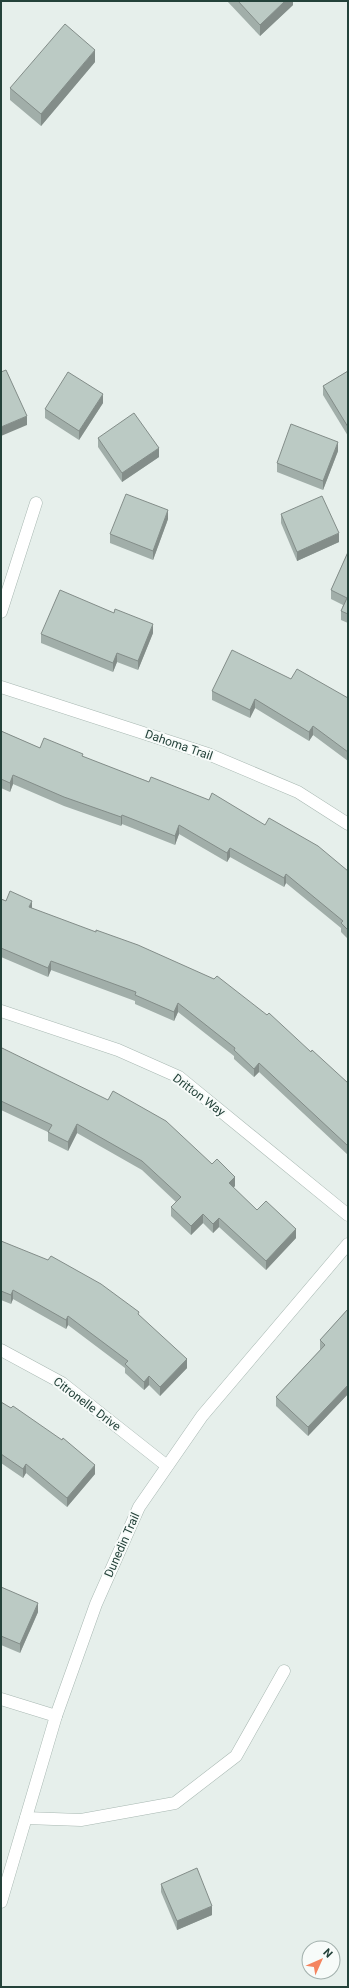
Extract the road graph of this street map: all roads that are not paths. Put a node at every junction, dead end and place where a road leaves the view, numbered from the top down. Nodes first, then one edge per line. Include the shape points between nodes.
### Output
1 (36, 503) dead end
2 (1, 612) edge
3 (1, 686) edge
4 (348, 824) edge
5 (1, 1011) edge
6 (348, 1215) edge
7 (348, 1244) edge
8 (1, 1350) edge
9 (167, 1466) junction
10 (284, 1671) dead end
11 (1, 1700) edge
12 (56, 1716) junction
13 (26, 1818) junction
14 (1, 1902) edge

1 - 2 street
3 - 4 street, Dahoma Trail via 208,754 298,792
5 - 6 street, Dritton Way via 118,1050 179,1077
7 - 9 street, Dunedin Trail via 202,1416
8 - 9 street, Citronelle Drive via 62,1383
9 - 12 street, Dunedin Trail via 136,1514 96,1604
10 - 13 street via 236,1756 175,1803 81,1820
11 - 12 street
12 - 13 street, Dunedin Trail
13 - 14 street, Dunedin Trail

